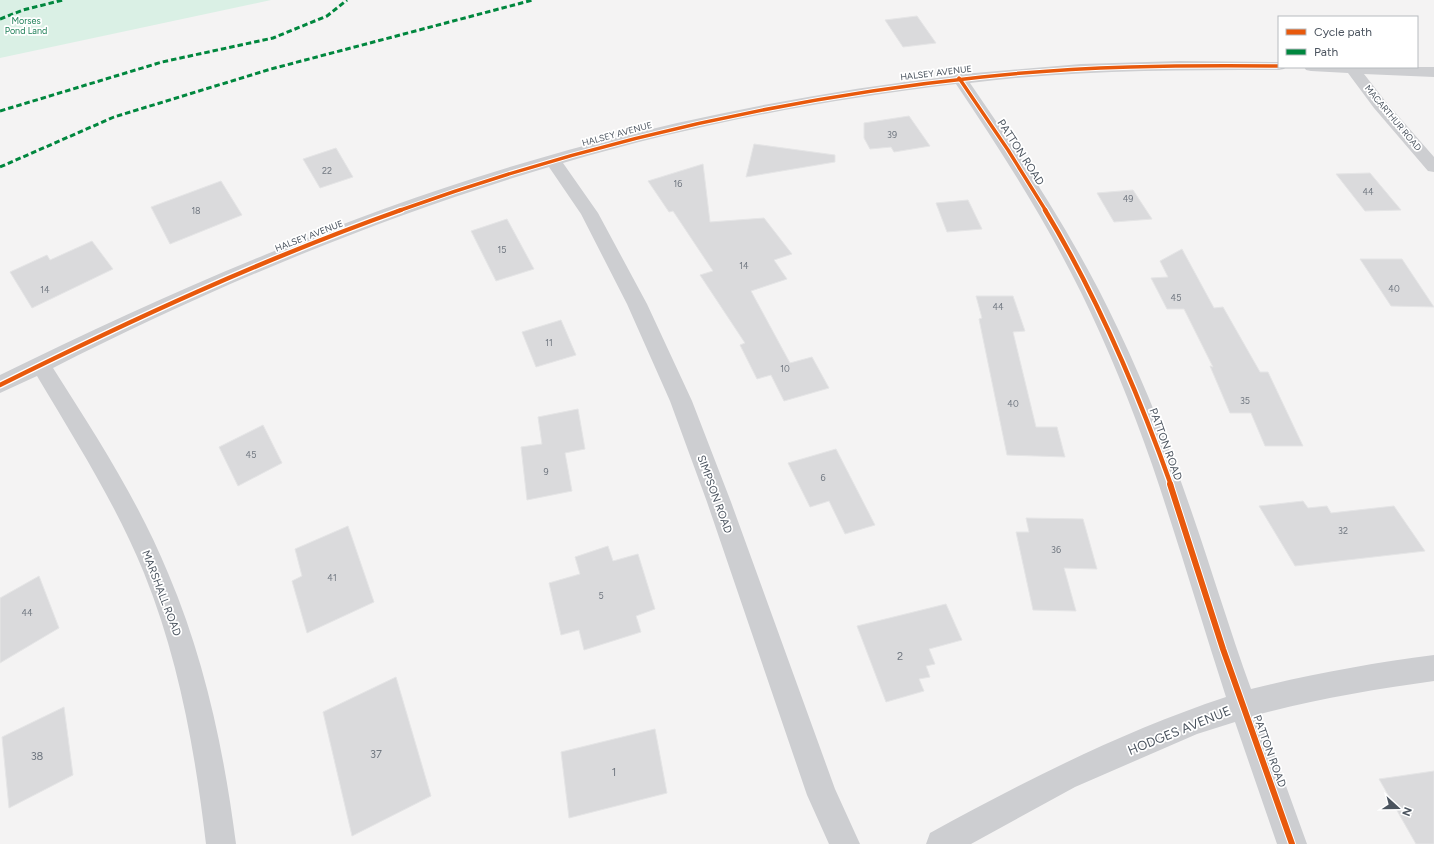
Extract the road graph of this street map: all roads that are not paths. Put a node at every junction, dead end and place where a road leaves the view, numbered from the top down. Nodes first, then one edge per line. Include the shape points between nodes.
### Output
1 (1278, 66) edge
2 (1332, 68) edge
3 (1353, 69) junction
4 (1434, 72) edge
5 (959, 78) junction
6 (553, 160) junction
7 (1434, 167) edge
8 (40, 364) junction
9 (0, 385) edge
10 (1434, 668) edge
11 (1243, 705) junction
12 (221, 844) edge
13 (845, 844) edge
14 (941, 844) edge
15 (1292, 844) edge

1 - 5 street, HALSEY AVENUE via 1100,68
2 - 3 street
3 - 4 street
3 - 7 street, MACARTHUR ROAD via 1380,105
5 - 6 street, HALSEY AVENUE via 777,105 677,127
5 - 11 street, PATTON ROAD via 1048,214 1082,275 1120,356 1181,514
6 - 8 street, HALSEY AVENUE via 446,194 285,254 172,302
6 - 13 street, SIMPSON ROAD via 589,213 637,304 681,402 822,796
8 - 9 street, HALSEY AVENUE
8 - 12 street, MARSHALL ROAD via 108,475 139,534 170,606 197,696 210,763
10 - 11 street, HODGES AVENUE via 1334,684
11 - 14 street, HODGES AVENUE via 1195,721 1065,777
11 - 15 street, PATTON ROAD

